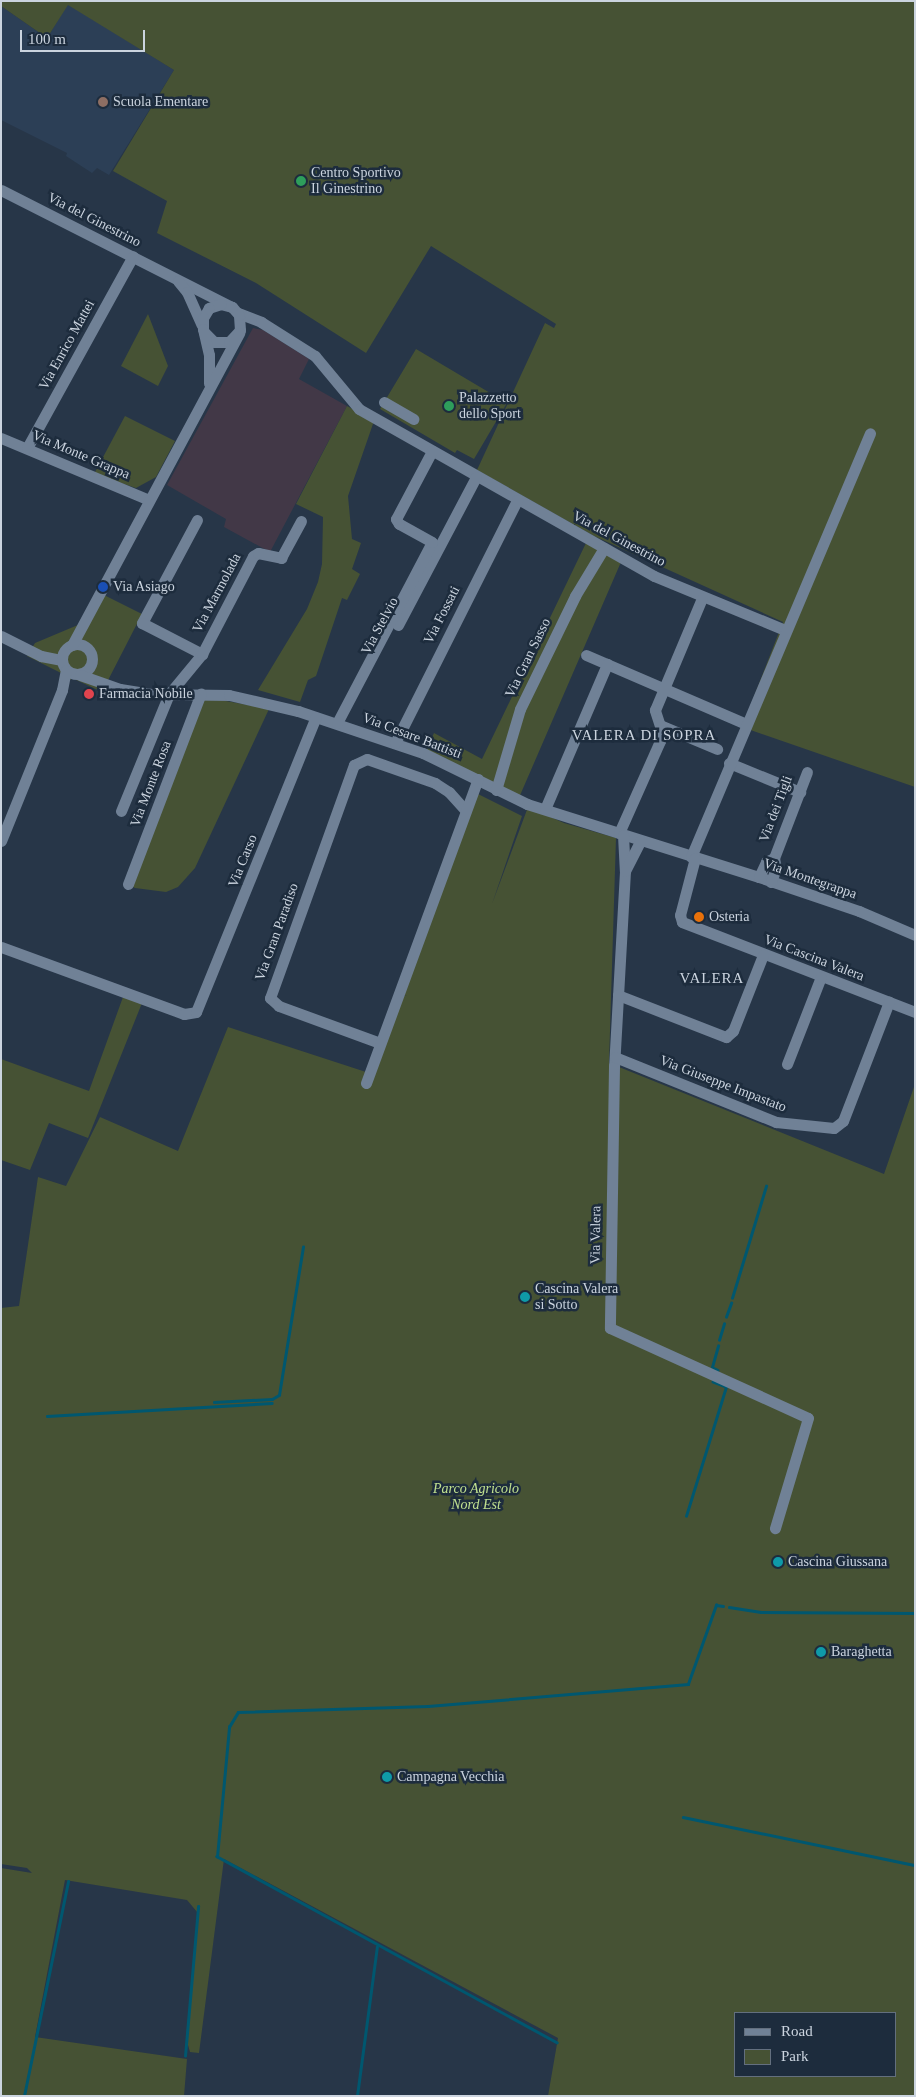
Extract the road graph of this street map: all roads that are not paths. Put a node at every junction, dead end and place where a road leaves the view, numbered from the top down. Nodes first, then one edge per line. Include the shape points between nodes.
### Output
1 (1, 190) edge
2 (133, 256) junction
3 (173, 277) junction
4 (240, 315) junction
5 (203, 328) junction
6 (239, 334) junction
7 (209, 385) junction
8 (384, 402) dead end
9 (413, 420) dead end
10 (870, 433) dead end
11 (1, 438) edge
12 (27, 448) junction
13 (432, 451) junction
14 (476, 477) junction
15 (149, 500) junction
16 (517, 500) junction
17 (197, 520) dead end
18 (302, 521) dead end
19 (437, 541) junction
20 (604, 548) junction
21 (702, 598) junction
22 (82, 627) junction
23 (785, 630) junction
24 (1, 636) edge
25 (72, 645) junction
26 (85, 646) junction
27 (202, 654) junction
28 (586, 655) dead end
29 (607, 664) junction
30 (90, 667) junction
31 (70, 670) junction
32 (664, 689) junction
33 (140, 692) junction
34 (169, 694) junction
35 (201, 694) junction
36 (316, 717) junction
37 (746, 724) junction
38 (341, 725) junction
39 (660, 725) junction
40 (395, 742) junction
41 (717, 749) dead end
42 (729, 763) junction
43 (807, 772) dead end
44 (478, 779) junction
45 (496, 790) junction
46 (800, 792) junction
47 (545, 809) junction
48 (121, 811) dead end
49 (466, 811) junction
50 (621, 834) junction
51 (1, 841) edge
52 (640, 841) junction
53 (693, 857) junction
54 (774, 858) junction
55 (625, 871) junction
56 (759, 877) junction
57 (771, 882) junction
58 (128, 884) dead end
59 (915, 935) edge
60 (1, 947) edge
61 (763, 955) junction
62 (821, 977) junction
63 (618, 995) junction
64 (889, 1002) junction
65 (915, 1012) edge
66 (380, 1043) junction
67 (614, 1057) junction
68 (787, 1064) dead end
69 (366, 1082) dead end
70 (775, 1528) dead end

1 - 2 street, Via del Ginestrino
2 - 3 street, Via del Ginestrino
2 - 12 street, Via Enrico Mattei
3 - 4 street, Via del Ginestrino
3 - 5 street, Via del Ginestrino via 187,292
4 - 5 street via 212,306 205,314
4 - 6 street
4 - 13 street, Via del Ginestrino via 316,356 356,408
5 - 6 street via 211,340 223,343
5 - 7 street
6 - 7 street
7 - 15 street
8 - 9 street
10 - 23 street
11 - 12 street, Via Monte Grappa
12 - 15 street, Via Monte Grappa
13 - 14 street, Via del Ginestrino
13 - 19 street via 396,519 399,524
14 - 16 street, Via del Ginestrino
14 - 19 street, Via Stelvio
15 - 22 street
16 - 20 street, Via del Ginestrino
16 - 40 street, Via Fossati
17 - 27 street, Via Marmolada via 142,623
18 - 27 street, Via Marmolada via 281,558 254,555
19 - 38 street, Via Stelvio
20 - 21 street, Via del Ginestrino
20 - 45 street, Via Gran Sasso via 575,596 520,709
21 - 23 street, Via del Ginestrino
21 - 32 street
22 - 25 street
22 - 26 street
23 - 37 street
24 - 31 street, Via Cesare Battisti
25 - 26 street
25 - 31 street via 64,651
26 - 30 street via 92,656
27 - 34 street, Via Marmolada
28 - 29 street
29 - 32 street
29 - 47 street
30 - 31 street
30 - 33 street, Via Cesare Battisti via 103,678
31 - 33 street, Via Cesare Battisti via 96,682
31 - 51 street
32 - 37 street
32 - 39 street via 655,712
33 - 34 street, Via Cesare Battisti
34 - 35 street, Via Cesare Battisti
34 - 48 street, Via Marmolada
35 - 36 street, Via Cesare Battisti via 256,700
35 - 58 street, Via Monte Rosa
36 - 38 street, Via Cesare Battisti
36 - 60 street, Via Carso via 222,955 201,1006 194,1014 184,1014
37 - 42 street
38 - 40 street, Via Cesare Battisti
39 - 41 street
39 - 50 street via 660,741
40 - 44 street, Via Cesare Battisti
42 - 46 street
42 - 53 street
43 - 46 street, Via dei Tigli
44 - 45 street, Via Cesare Battisti
44 - 49 street
45 - 47 street, Via Cesare Battisti
46 - 54 street, Via dei Tigli
47 - 50 street, Via Cesare Battisti
49 - 66 street
49 - 66 street, Via Gran Paradiso via 449,792 431,782 367,759 354,765 270,998 278,1006
50 - 52 street, Via Cesare Battisti
50 - 55 street, Via Valera
52 - 53 street, Via Cesare Battisti
52 - 55 street, Via Valera
53 - 56 street, Via Montegrappa
53 - 61 street, Via Cascina Valera via 680,920
54 - 56 street, Via dei Tigli via 766,862
54 - 57 street, Via dei Tigli via 776,865
55 - 63 street, Via Valera
56 - 57 street, Via Montegrappa
57 - 59 street, Via Montegrappa
61 - 62 street, Via Cascina Valera
61 - 63 street via 732,1031 726,1037
62 - 64 street, Via Cascina Valera
62 - 68 street
63 - 67 street, Via Valera
64 - 65 street, Via Cascina Valera
64 - 67 street, Via Giuseppe Impastato via 843,1121 834,1128 776,1122
66 - 69 street
67 - 70 street, Via Valera via 610,1328 808,1418

